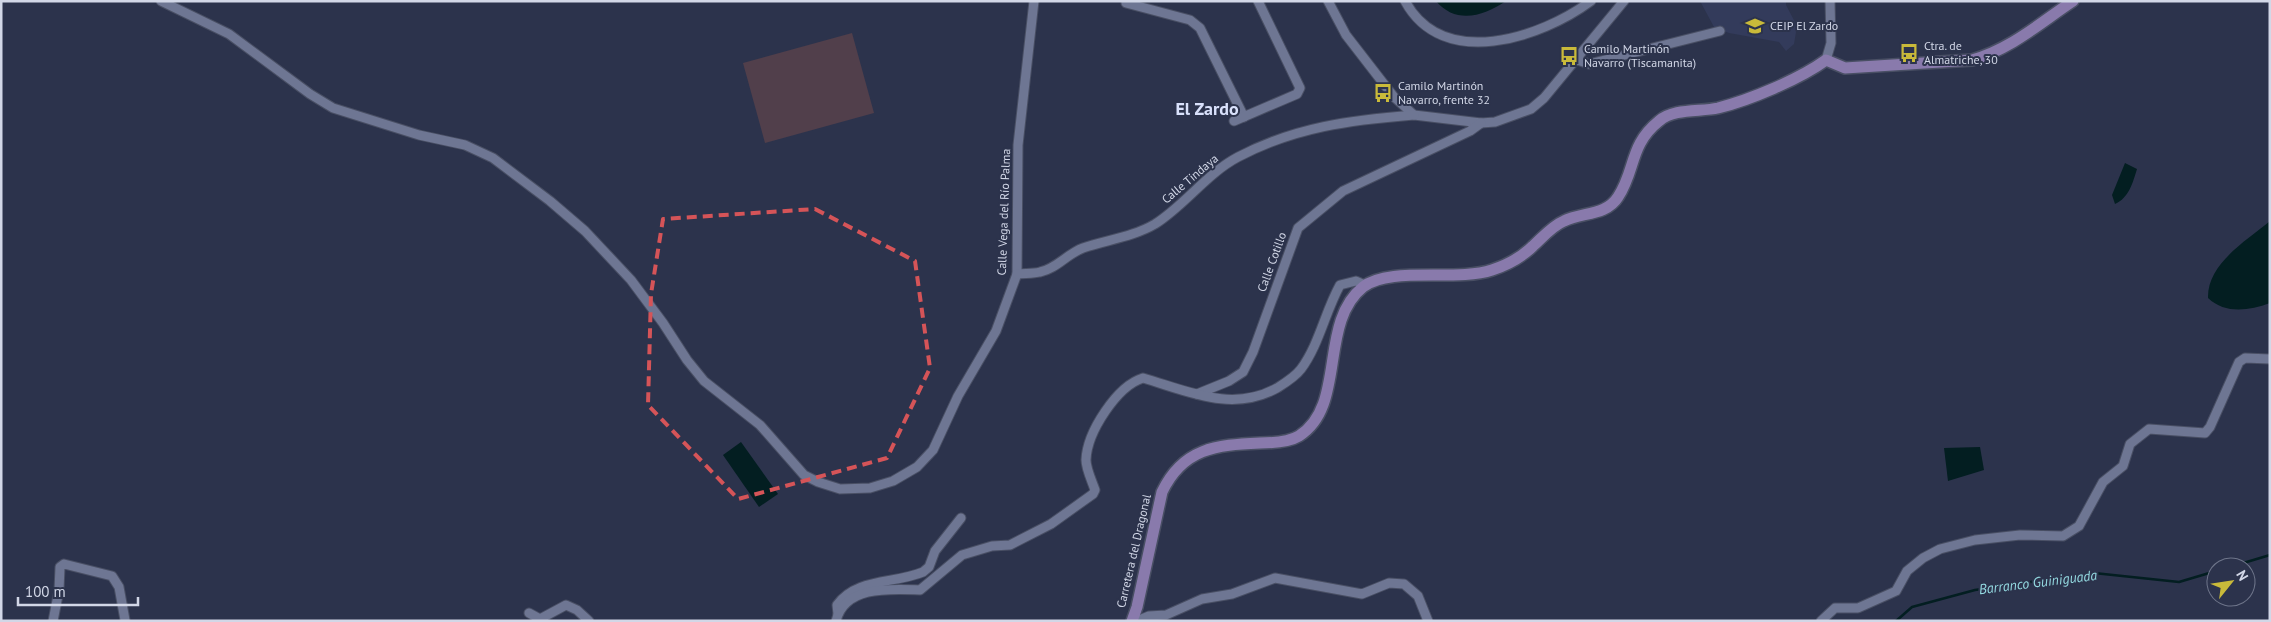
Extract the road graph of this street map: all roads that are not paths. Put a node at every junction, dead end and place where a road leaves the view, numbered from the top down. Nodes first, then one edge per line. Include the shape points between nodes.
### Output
1 (161, 1) edge
2 (1034, 1) edge
3 (1258, 1) edge
4 (1328, 1) edge
5 (1405, 1) edge
6 (1592, 1) edge
7 (1624, 1) edge
8 (1830, 1) edge
9 (2073, 1) edge
10 (1126, 5) edge
11 (1720, 31) dead end
12 (1576, 59) junction
13 (1826, 60) junction
14 (1414, 115) junction
15 (1244, 117) junction
16 (1234, 121) dead end
17 (1482, 124) junction
18 (1017, 274) junction
19 (1365, 286) junction
20 (2270, 359) edge
21 (1197, 394) junction
22 (961, 518) dead end
23 (528, 613) dead end
24 (837, 618) edge
25 (125, 620) edge
26 (53, 621) edge
27 (589, 621) edge
28 (1132, 621) edge
29 (1137, 621) edge
30 (1428, 621) edge
31 (1821, 621) edge

1 - 18 street, Calle Vega del Río Palma via 229,34 333,108 419,135 465,145 493,158 550,201 584,232 631,280 704,381 760,425 804,474 818,482 840,489 870,488 893,481 917,467 933,450 958,396 996,331
2 - 18 street, Calle Vega del Río Palma via 1018,145
3 - 15 street via 1300,88 1297,94
4 - 14 street via 1346,35 1394,97
5 - 6 street via 1412,14 1427,28 1454,40 1484,43 1537,31
7 - 12 street
8 - 13 street via 1831,44
9 - 13 main road via 2018,41 1972,60 1845,68
10 - 15 street via 1190,20 1200,28
11 - 12 street via 1589,64
12 - 17 street via 1531,109
13 - 19 main road via 1810,72 1732,104 1678,112 1660,119 1644,136 1618,197 1610,206 1597,213 1561,222 1516,259 1492,270 1462,276 1403,276
14 - 17 street, Calle Tindaya
14 - 18 street, Calle Tindaya via 1353,120 1299,132 1238,157 1169,213 1140,231 1073,252 1039,272
15 - 16 street
17 - 21 street, Calle Cotillo via 1343,192 1298,228 1243,372
19 - 21 street via 1356,281 1340,285 1301,370 1288,381 1268,393 1246,400 1217,400
19 - 28 main road, Carretera del Dragonal via 1345,310 1322,408 1312,426 1296,437 1272,443 1222,444 1200,452 1169,476 1162,492
20 - 31 street via 2245,358 2239,362 2205,432 2149,429 2130,444 2123,466 2104,482 2079,526 2063,536 2020,535 1975,540 1940,549 1922,558 1908,571 1896,591 1858,608 1835,608
21 - 24 street via 1144,378 1133,382 1114,399 1092,435 1086,463 1095,490 1093,494 1051,524 1010,546 992,546 962,555 920,590 865,592 847,602
22 - 24 street via 935,550 929,567 923,572 854,588 837,605
23 - 27 street via 540,619 566,605
25 - 26 street via 119,587 112,576 64,564 60,567
29 - 30 street via 1166,615 1202,599 1232,594 1275,578 1362,594 1389,583 1404,584 1418,596

